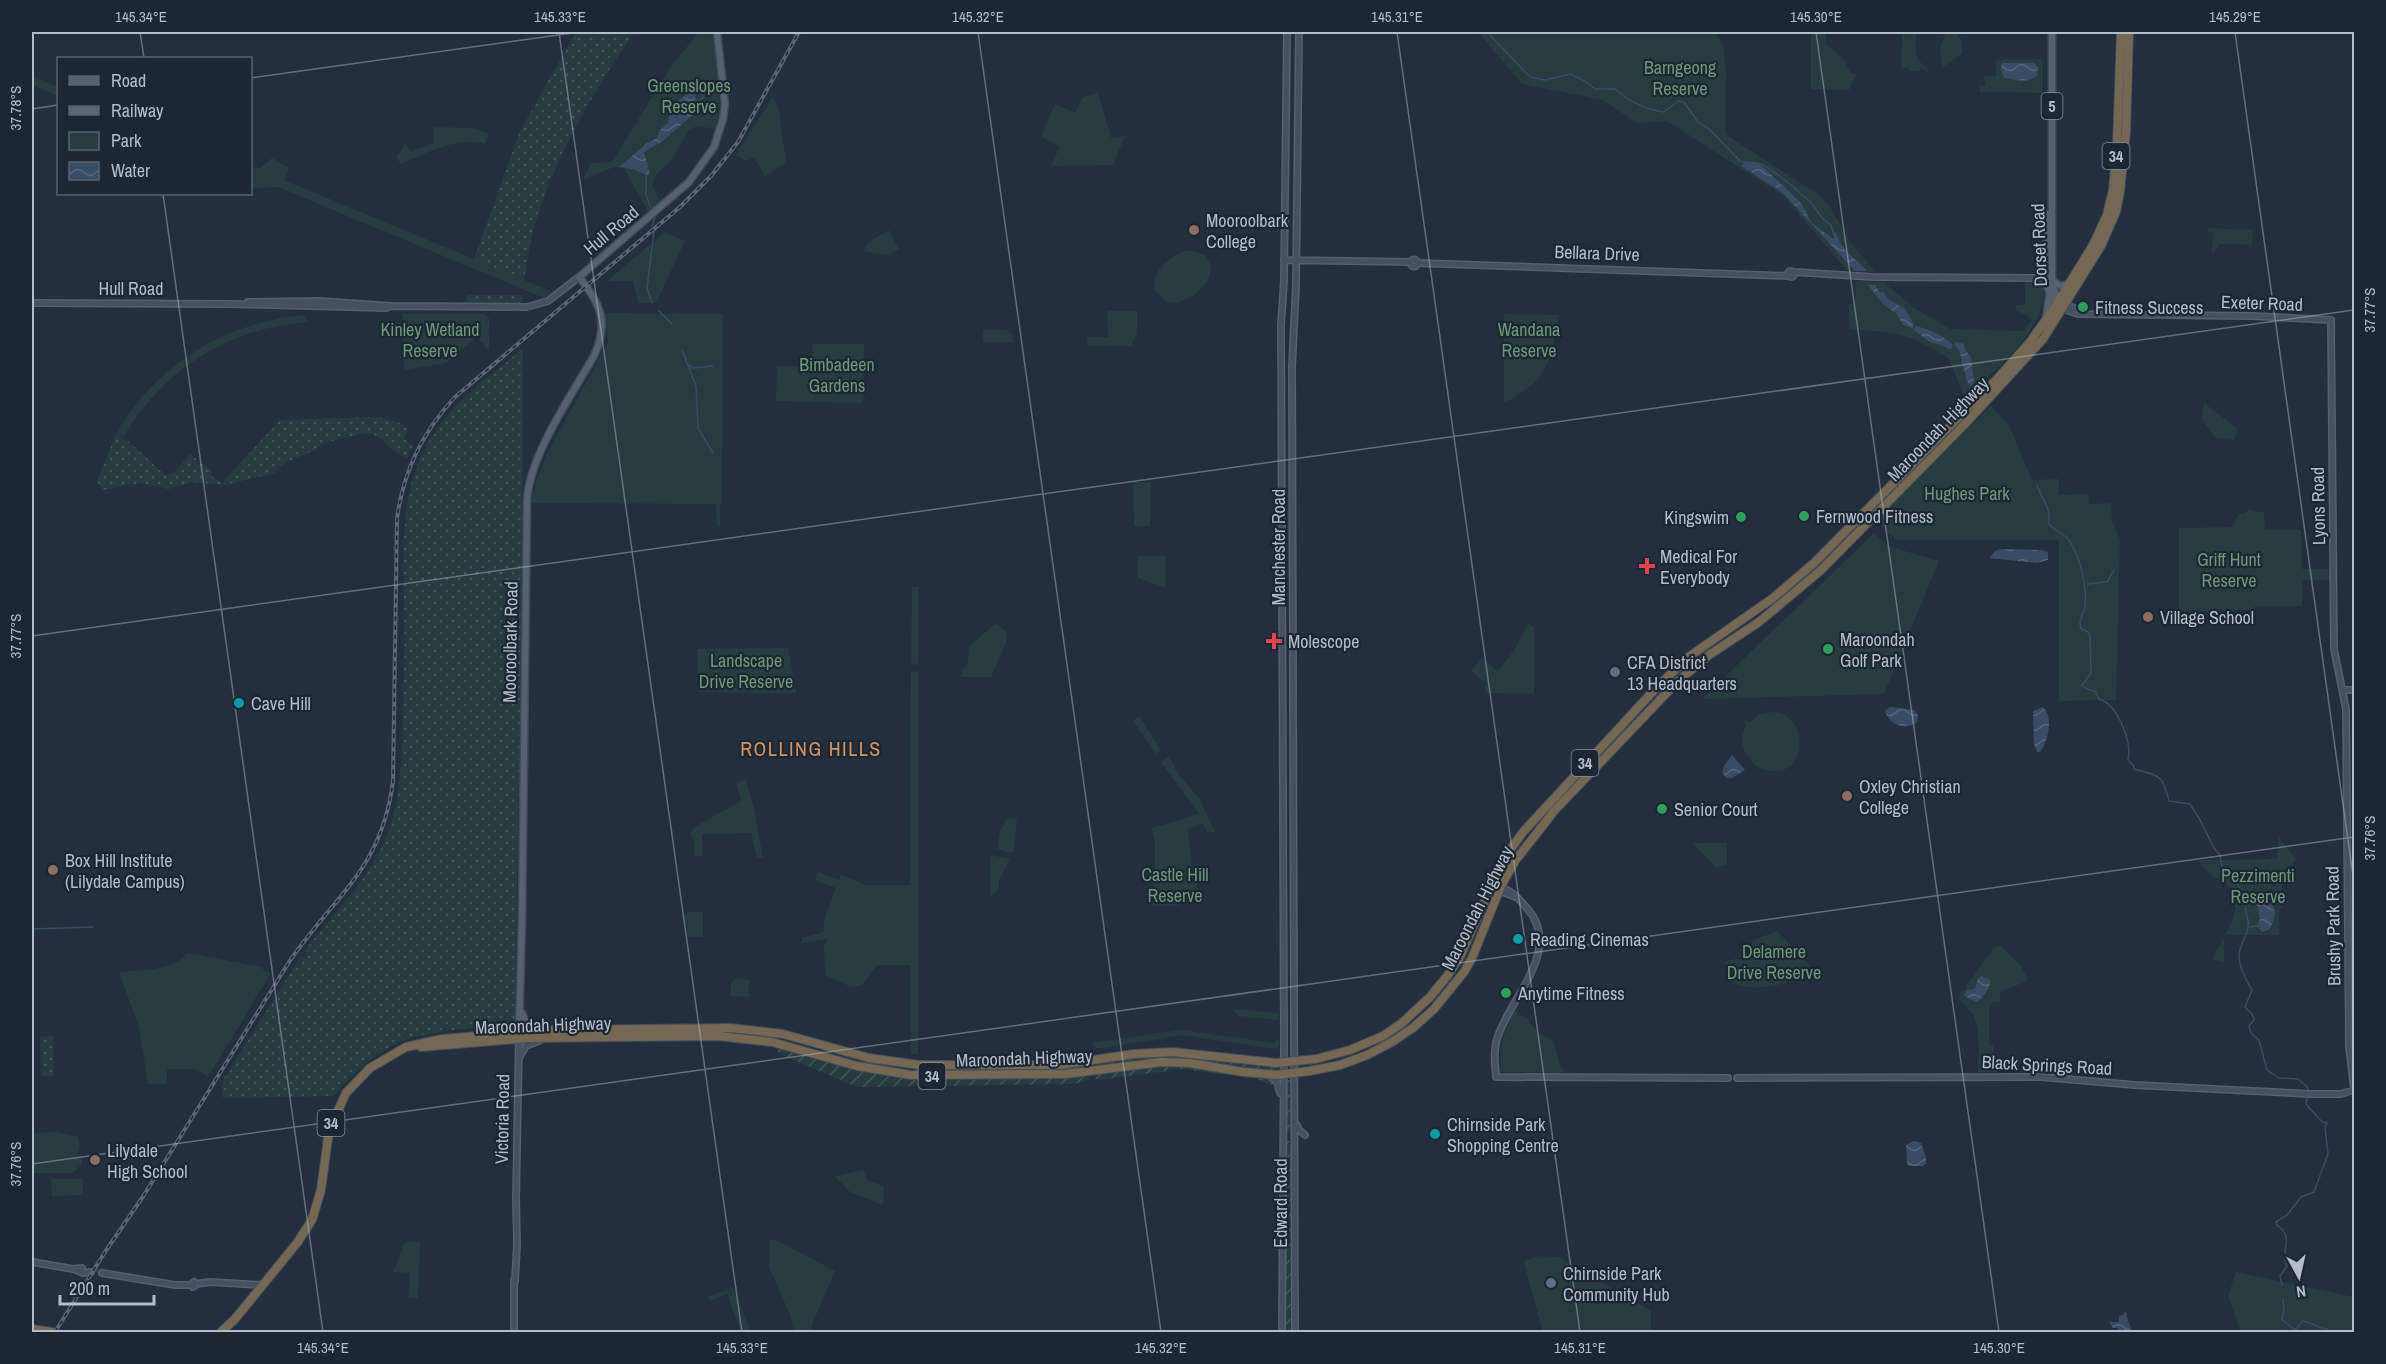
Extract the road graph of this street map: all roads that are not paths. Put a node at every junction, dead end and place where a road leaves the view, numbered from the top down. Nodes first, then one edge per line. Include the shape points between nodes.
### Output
1 (717, 32) edge
2 (1287, 32) edge
3 (1299, 32) edge
4 (2052, 32) edge
5 (2121, 32) edge
6 (2129, 32) edge
7 (1284, 260) junction
8 (1296, 261) junction
9 (579, 277) junction
10 (2049, 280) junction
11 (2068, 284) junction
12 (2049, 296) junction
13 (32, 303) edge
14 (2061, 304) junction
15 (2046, 319) junction
16 (2331, 320) joint
17 (1281, 441) junction
18 (1293, 441) junction
19 (1750, 614) junction
20 (1759, 622) junction
21 (1294, 648) junction
22 (1282, 650) junction
23 (2344, 690) junction
24 (2355, 690) edge
25 (1294, 738) junction
26 (1283, 739) junction
27 (1506, 878) junction
28 (1491, 886) junction
29 (1500, 889) junction
30 (1510, 892) junction
31 (1517, 898) junction
32 (1284, 982) junction
33 (1295, 982) junction
34 (520, 1006) junction
35 (542, 1034) junction
36 (519, 1036) junction
37 (1284, 1051) junction
38 (518, 1059) junction
39 (1251, 1062) junction
40 (1283, 1063) junction
41 (1295, 1063) junction
42 (984, 1065) junction
43 (1295, 1073) junction
44 (1267, 1074) junction
45 (1283, 1074) junction
46 (984, 1076) junction
47 (2355, 1090) edge
48 (1295, 1099) junction
49 (1283, 1103) junction
50 (1283, 1135) junction
51 (1295, 1135) junction
52 (1305, 1135) dead end
53 (32, 1262) edge
54 (87, 1271) tunnel mouth
55 (103, 1272) tunnel mouth
56 (262, 1286) junction
57 (32, 1329) edge
58 (52, 1332) edge
59 (221, 1332) edge
60 (514, 1332) edge
61 (1282, 1332) edge
62 (1296, 1332) edge

1 - 9 main road, Hull Road via 725,104 714,147 689,182
2 - 7 main road, Manchester Road
3 - 8 main road, Manchester Road
4 - 10 main road, Dorset Road / 5
5 - 11 highway, Maroondah Highway / 34 via 2111,201 2093,245
6 - 14 highway, Maroondah Highway / 34 via 2119,201 2101,246
7 - 8 main road
7 - 17 main road, Manchester Road
8 - 10 main road, Bellara Drive
8 - 18 main road, Manchester Road
9 - 13 main road, Hull Road via 548,301 526,307 310,301
9 - 34 main road, Mooroolbark Road via 599,307 600,341 537,459 527,491
10 - 11 main road
10 - 12 main road, Dorset Road / 5
10 - 14 main road, Dorset Road / 5
11 - 14 highway, Maroondah Highway / 34
12 - 14 main road, Dorset Road / 5
12 - 15 main road
14 - 15 highway, Maroondah Highway / 34
14 - 16 main road, Exeter Road via 2083,313
14 - 20 highway, Maroondah Highway / 34 via 2040,344 1994,394 1820,571
15 - 19 highway, Maroondah Highway / 34 via 2014,362 1814,563
16 - 23 main road, Lyons Road via 2334,649
17 - 18 main road
17 - 22 main road, Manchester Road
18 - 21 main road, Manchester Road
19 - 20 highway
19 - 28 highway, Maroondah Highway / 34 via 1690,656 1636,708 1523,832
20 - 27 highway, Maroondah Highway / 34 via 1697,664 1656,702 1537,831
21 - 22 main road
21 - 25 main road, Manchester Road
22 - 26 main road, Manchester Road
23 - 24 main road
23 - 47 main road, Brushy Park Road via 2349,1046
25 - 26 main road
25 - 33 main road, Manchester Road
26 - 32 main road, Manchester Road
27 - 29 highway, Maroondah Highway / 34
27 - 30 main road
28 - 29 main road
28 - 41 highway, Maroondah Highway / 34 via 1455,966 1411,1016 1367,1044
29 - 30 main road
29 - 31 main road
29 - 43 highway, Maroondah Highway / 34 via 1472,958 1434,1010 1407,1033 1367,1055 1329,1068
30 - 31 main road
31 - 47 main road, Black Springs Road via 1534,919 1539,952 1497,1038 1496,1077 2041,1077 2301,1093 2342,1094
32 - 33 main road
32 - 37 main road, Manchester Road
33 - 41 main road, Manchester Road
34 - 35 main road via 526,1024
34 - 36 main road, Mooroolbark Road
35 - 36 highway, Maroondah Highway / 34
35 - 38 main road via 526,1046
35 - 42 highway, Maroondah Highway / 34 via 731,1028 783,1034 897,1063
35 - 46 highway, Maroondah Highway / 34 via 740,1038 795,1047 898,1074
36 - 38 main road, Victoria Road
36 - 56 highway, Maroondah Highway / 34 via 418,1043 397,1050 370,1068 346,1093 332,1122 312,1220
37 - 39 main road via 1274,1060
37 - 40 main road, Manchester Road
38 - 60 main road, Victoria Road
39 - 40 highway, Maroondah Highway / 34
39 - 42 highway, Maroondah Highway / 34 via 1173,1052 1066,1064
40 - 41 highway, Maroondah Highway / 34
40 - 45 main road, Manchester Road
41 - 43 main road, Manchester Road
42 - 46 highway
43 - 45 highway, Maroondah Highway / 34
43 - 48 main road, Edward Road
44 - 45 highway, Maroondah Highway / 34
44 - 46 highway, Maroondah Highway / 34 via 1162,1062 1065,1074
44 - 49 main road via 1277,1082
45 - 49 main road, Edward Road
48 - 51 main road, Edward Road
48 - 52 main road via 1298,1128
49 - 50 main road, Edward Road
50 - 51 main road
50 - 61 main road, Edward Road
51 - 62 main road, Edward Road
53 - 54 main road
55 - 56 main road via 175,1285 210,1282
56 - 59 highway, Maroondah Highway / 34
57 - 58 highway

